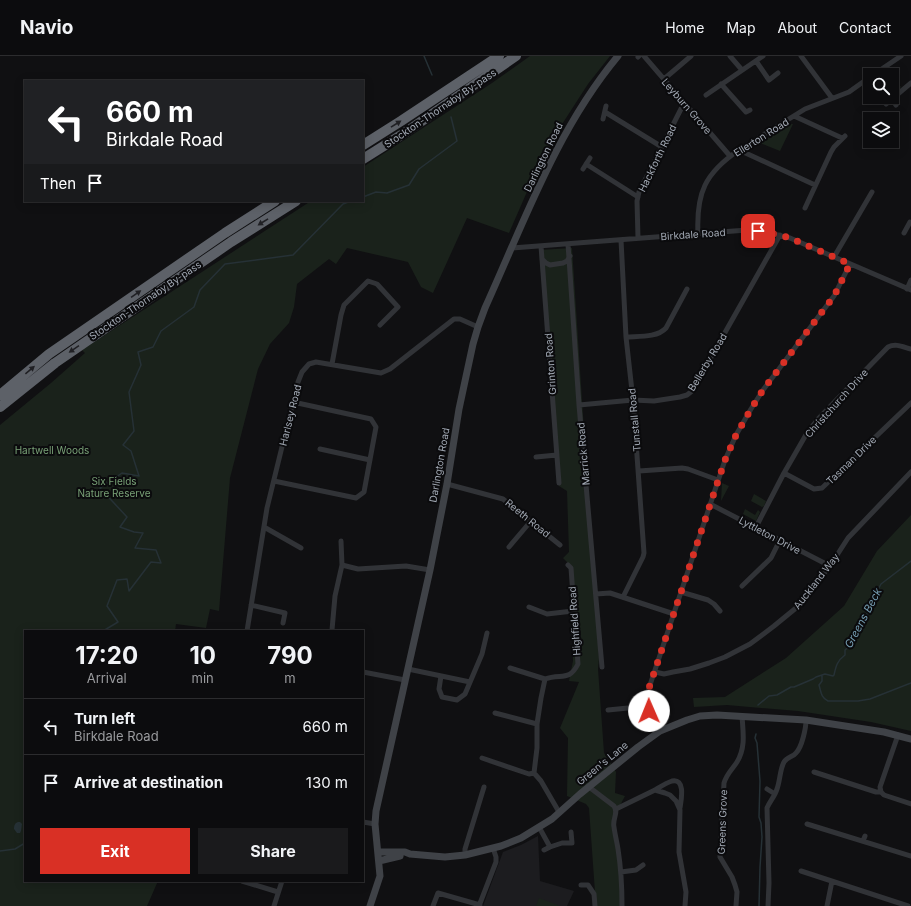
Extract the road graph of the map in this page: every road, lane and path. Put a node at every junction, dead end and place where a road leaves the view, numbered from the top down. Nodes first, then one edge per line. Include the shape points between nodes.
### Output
1 (499, 56) edge
2 (516, 56) edge
3 (618, 56) edge
4 (644, 56) edge
5 (691, 56) edge
6 (730, 56) edge
7 (762, 56) edge
8 (801, 56) edge
9 (901, 56) edge
10 (756, 61) junction
11 (883, 68) edge
12 (742, 70) junction
13 (778, 73) dead end
14 (664, 79) junction
15 (863, 82) edge
16 (911, 83) edge
17 (721, 84) junction
18 (899, 93) edge
19 (706, 95) dead end
20 (832, 98) junction
21 (684, 103) junction
22 (606, 106) dead end
23 (750, 110) dead end
24 (605, 112) junction
25 (794, 116) junction
26 (603, 119) dead end
27 (364, 144) edge
28 (662, 147) junction
29 (739, 150) junction
30 (730, 156) junction
31 (364, 158) edge
32 (590, 158) dead end
33 (586, 164) junction
34 (583, 169) dead end
35 (816, 185) junction
36 (872, 192) dead end
37 (638, 196) junction
38 (273, 202) edge
39 (294, 202) edge
40 (805, 208) dead end
41 (910, 222) edge
42 (909, 229) edge
43 (904, 233) dead end
44 (698, 234) junction
45 (780, 235) junction
46 (638, 238) junction
47 (621, 240) junction
48 (568, 244) junction
49 (541, 246) junction
50 (512, 248) junction
51 (570, 256) junction
52 (834, 257) junction
53 (542, 259) junction
54 (850, 264) junction
55 (911, 280) edge
56 (687, 289) dead end
57 (909, 290) edge
58 (380, 325) dead end
59 (478, 327) junction
60 (626, 337) junction
61 (911, 349) edge
62 (332, 364) junction
63 (0, 394) edge
64 (633, 400) junction
65 (293, 402) junction
66 (911, 403) edge
67 (579, 405) junction
68 (0, 407) edge
69 (320, 449) dead end
70 (557, 455) junction
71 (536, 457) dead end
72 (370, 460) junction
73 (639, 471) junction
74 (911, 472) edge
75 (784, 473) junction
76 (566, 476) dead end
77 (559, 477) junction
78 (718, 480) junction
79 (274, 481) junction
80 (559, 483) dead end
81 (447, 484) junction
82 (710, 504) junction
83 (531, 521) junction
84 (264, 527) junction
85 (756, 528) junction
86 (780, 540) junction
87 (341, 541) dead end
88 (560, 545) dead end
89 (509, 547) dead end
90 (301, 548) dead end
91 (342, 565) junction
92 (568, 565) dead end
93 (830, 566) junction
94 (430, 570) junction
95 (742, 586) dead end
96 (681, 592) junction
97 (596, 594) junction
98 (623, 597) junction
99 (251, 605) junction
100 (529, 607) dead end
101 (574, 611) junction
102 (720, 611) dead end
103 (674, 614) junction
104 (283, 623) dead end
105 (246, 630) edge
106 (332, 630) edge
107 (487, 633) dead end
108 (601, 665) dead end
109 (510, 668) dead end
110 (408, 669) junction
111 (364, 672) edge
112 (655, 672) junction
113 (441, 676) junction
114 (545, 678) junction
115 (405, 680) junction
116 (470, 682) junction
117 (648, 706) junction
118 (608, 710) dead end
119 (495, 713) dead end
120 (742, 716) junction
121 (806, 720) junction
122 (537, 724) junction
123 (660, 731) junction
124 (898, 735) junction
125 (911, 739) edge
126 (482, 758) dead end
127 (814, 772) dead end
128 (534, 773) junction
129 (484, 787) dead end
130 (589, 787) junction
131 (767, 789) dead end
132 (654, 790) junction
133 (881, 792) junction
134 (775, 794) junction
135 (911, 804) edge
136 (616, 809) junction
137 (680, 810) junction
138 (560, 812) junction
139 (364, 822) edge
140 (375, 824) junction
141 (807, 824) dead end
142 (539, 827) junction
143 (571, 832) dead end
144 (865, 836) dead end
145 (863, 842) junction
146 (550, 847) junction
147 (493, 848) junction
148 (544, 850) dead end
149 (378, 852) junction
150 (410, 854) junction
151 (465, 855) junction
152 (911, 856) edge
153 (379, 861) junction
154 (643, 865) dead end
155 (801, 871) dead end
156 (621, 872) junction
157 (832, 881) junction
158 (245, 882) edge
159 (282, 882) edge
160 (580, 885) dead end
161 (278, 892) junction
162 (775, 902) dead end
163 (768, 903) edge
164 (274, 906) edge
165 (370, 906) edge
166 (433, 906) edge
167 (480, 906) edge
168 (595, 906) edge
169 (622, 906) edge
170 (685, 906) edge
171 (736, 906) edge
172 (827, 906) edge
173 (908, 906) edge

27 -> 1 highway, Stockton-Thornaby By-pass
2 - 31 highway, Stockton-Thornaby By-pass
3 - 50 street, Darlington Road via 567,129
4 - 14 street, Leyburn Grove
5 - 14 street
6 - 12 street
7 - 10 street
8 - 20 street
9 - 11 street
10 - 12 street
10 - 13 street via 769,80
12 - 17 street
14 - 21 street, Leyburn Grove
15 - 20 street, Ellerton Road via 849,92
16 - 18 street
17 - 19 street
17 - 23 street via 746,112
20 - 25 street, Ellerton Road
21 - 28 street, Hackforth Road
21 - 30 street, Leyburn Grove
22 - 24 street
24 - 26 street
24 - 28 street
25 - 29 street, Ellerton Road
25 - 35 street via 844,137 831,152
28 - 37 street, Hackforth Road
29 - 30 street, Ellerton Road
29 - 35 street
30 - 44 street, Ellerton Road via 705,184 698,208
32 - 33 street
33 - 34 street
33 - 37 street
35 - 40 street
36 - 52 street
37 - 46 street, Hackforth Road
63 -> 38 highway, Stockton-Thornaby By-pass via 49,354
39 -> 68 highway, Stockton-Thornaby By-pass via 231,242 55,363
41 - 42 street
42 - 43 street
44 - 45 street, Birkdale Road via 747,230
44 - 46 street, Birkdale Road
45 - 52 street, Birkdale Road
45 - 64 street, Bellerby Road via 692,391 680,397 654,401
46 - 47 street, Birkdale Road
47 - 48 street, Birkdale Road
47 - 60 street, Tunstall Road
48 - 49 street, Birkdale Road
48 - 51 street, Marrick Road
49 - 50 street, Birkdale Road
49 - 53 street, Grinton Road
50 - 59 street, Darlington Road
51 - 53 street via 564,263 550,265
51 - 67 street, Marrick Road
52 - 54 street, Birkdale Road
53 - 70 street, Grinton Road
54 - 57 street, Birkdale Road
54 - 78 street via 834,296 751,409 736,435
55 - 57 street
56 - 60 street via 662,332 656,335
58 - 62 street via 398,308 377,284 368,281 344,305
59 - 62 street, Harlsey Road via 454,319 390,369 381,373
59 - 81 street, Darlington Road via 461,401
60 - 64 street, Tunstall Road
61 - 75 street, Christchurch Drive via 898,345 888,347 818,419
62 - 65 street, Harlsey Road via 309,364 302,372
64 - 67 street, Bellerby Road
64 - 73 street, Tunstall Road
65 - 72 street via 371,419 376,427
65 - 79 street, Harlsey Road
66 - 75 street, Tasman Drive via 822,488 814,489
67 - 97 street, Marrick Road
69 - 72 street
70 - 71 street
70 - 77 street, Grinton Road
72 - 79 street via 364,492 356,498
73 - 78 street via 682,468
73 - 98 street, Tunstall Road via 644,553
74 - 93 street, Auckland Way via 848,538
75 - 85 street, Christchurch Drive
76 - 77 street
77 - 80 street, Grinton Road
78 - 82 street
79 - 84 street, Harlsey Road
81 - 83 street, Reeth Road via 503,499
81 - 94 street, Darlington Road
82 - 85 street, Lyttleton Drive
82 - 96 street
83 - 88 street, Reeth Road
83 - 89 street
84 - 90 street
84 - 99 street, Harlsey Road
85 - 86 street, Lyttleton Drive
86 - 93 street, Lyttleton Drive
86 - 95 street via 771,558
87 - 91 street
91 - 94 street via 358,569 406,566
91 - 106 street via 334,596
92 - 101 street, Highfield Road via 571,568
93 - 112 street, Auckland Way via 796,608 750,644 690,669 664,674
94 - 110 street, Darlington Road
96 - 102 street via 708,600
96 - 103 street
97 - 98 street via 610,593
97 - 108 street, Marrick Road
98 - 103 street
99 - 104 street via 285,613
99 - 105 street, Harlsey Road
100 - 101 street via 547,614
101 - 114 street, Highfield Road via 578,664 574,672 566,676
103 - 112 street
107 - 116 street via 482,654
109 - 114 street
110 - 113 street
110 - 115 street, Darlington Road
111 - 115 street
112 - 117 street via 648,691
113 - 116 street
113 - 116 street via 439,690 442,696 457,700 465,694
114 - 122 street
115 - 140 street, Darlington Road
117 - 118 street
117 - 123 street
119 - 122 street
120 - 121 street, Green's Lane
120 - 123 street, Green's Lane via 700,716
120 - 171 street, Greens Grove via 743,748 738,760 726,775 724,783 720,857 735,885
121 - 124 street, Green's Lane
121 - 134 street via 799,749 784,763
122 - 128 street
123 - 130 street, Green's Lane
124 - 125 street, Green's Lane
124 - 133 street via 880,787
126 - 128 street via 529,774
127 - 133 street
128 - 138 street
129 - 151 street
130 - 136 street
130 - 138 street, Green's Lane
131 - 134 street
132 - 136 street
132 - 137 street via 670,795
132 - 137 street via 673,781 680,784
133 - 135 street
134 - 163 street via 767,808
136 - 156 street via 613,822
137 - 170 street via 679,852 686,892
138 - 142 street, Green's Lane
139 - 140 street
140 - 149 street, Darlington Road
141 - 145 street
142 - 146 street
142 - 147 street, Green's Lane via 521,838
143 - 146 street via 572,843
144 - 145 street
145 - 152 street
146 - 148 street
147 - 151 street, Green's Lane
147 - 167 street via 496,862
149 - 150 street, Green's Lane
149 - 153 street, Darlington Road
150 - 151 street, Green's Lane via 445,857
150 - 153 street, Green's Lane
153 - 165 street, Darlington Road via 380,876
154 - 156 street via 636,870
155 - 157 street
156 - 169 street
157 - 172 street
157 - 173 street
158 - 161 street
159 - 161 street
160 - 168 street via 590,883
161 - 164 street
162 - 163 street
166 - 167 street via 438,893

